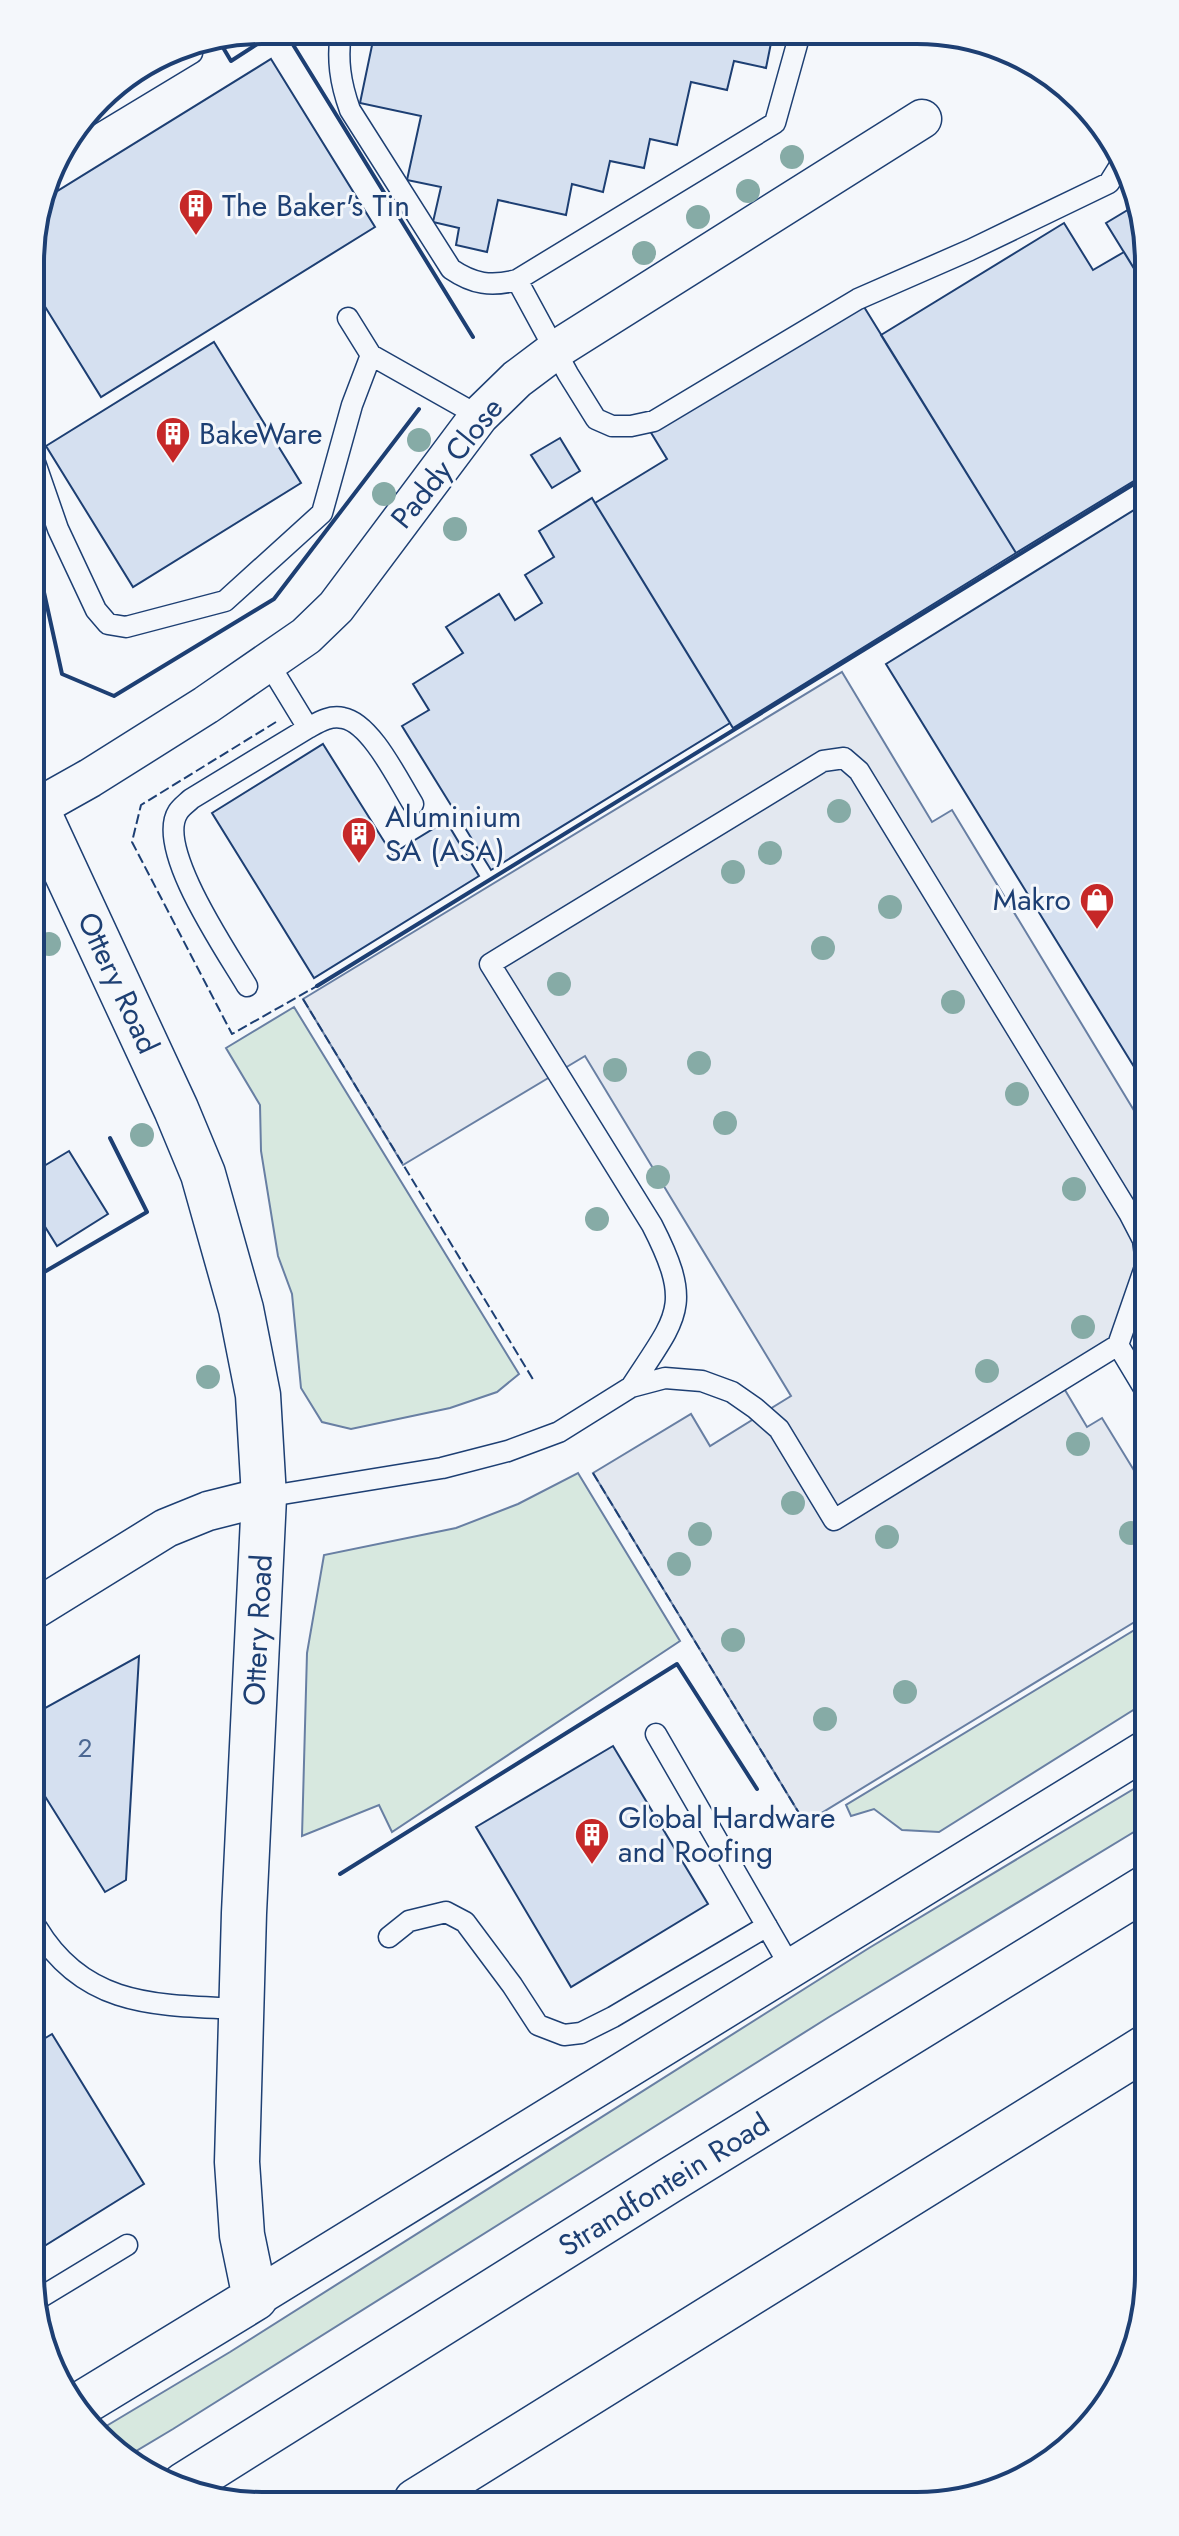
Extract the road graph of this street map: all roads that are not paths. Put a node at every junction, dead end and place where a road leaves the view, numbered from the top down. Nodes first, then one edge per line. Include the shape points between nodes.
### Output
1 (339, 44) edge
2 (797, 44) edge
3 (178, 61) edge
4 (122, 95) edge
5 (922, 119) dead end
6 (1115, 173) edge
7 (517, 280) junction
8 (348, 318) dead end
9 (557, 349) junction
10 (371, 355) junction
11 (479, 416) junction
12 (44, 487) edge
13 (269, 664) junction
14 (308, 728) junction
15 (44, 801) edge
16 (413, 804) dead end
17 (44, 827) edge
18 (247, 986) dead end
19 (1135, 1225) edge
20 (1135, 1296) edge
21 (1118, 1345) junction
22 (1135, 1373) edge
23 (631, 1387) junction
24 (264, 1497) junction
25 (44, 1603) edge
26 (656, 1734) dead end
27 (1135, 1756) edge
28 (1135, 1894) edge
29 (767, 1926) junction
30 (389, 1937) dead end
31 (44, 1940) edge
32 (791, 1968) junction
33 (241, 2009) junction
34 (1135, 2054) edge
35 (127, 2245) dead end
36 (45, 2294) edge
37 (255, 2298) junction
38 (86, 2401) edge
39 (192, 2480) edge
40 (430, 2492) edge

1 - 7 lane via 341,84 350,110 441,255 458,273 481,283
2 - 7 lane via 775,123
3 - 4 lane
5 - 9 street, Paddy Close
6 - 9 lane via 1109,183 858,299 654,421 612,426 596,419
7 - 9 lane
8 - 10 lane
9 - 11 street, Paddy Close
10 - 11 lane
10 - 12 lane via 322,513 225,601 126,627 108,624 68,553
11 - 13 street, Paddy Close via 336,607
13 - 14 lane
13 - 15 street, Paddy Close via 90,778
14 - 16 lane via 328,718 355,722
14 - 18 lane via 191,799 177,813 173,834 183,876
17 - 24 main road, Ottery Road via 203,1174 241,1309 258,1395
19 - 23 lane via 859,771 844,758 823,761 490,964 670,1260 677,1295 673,1322
20 - 21 lane
21 - 22 lane
21 - 23 lane via 834,1520 779,1429 732,1392 702,1381 665,1378
23 - 24 lane via 559,1432 508,1451 442,1468
24 - 25 street via 166,1528
24 - 33 main road, Ottery Road
26 - 29 lane
27 - 32 street
28 - 39 main road, Strandfontein Road
29 - 30 lane via 613,2017 564,2035 538,2025 465,1922 446,1912 409,1921
29 - 32 lane
31 - 33 lane via 73,1971 139,2002
32 - 37 street
33 - 37 main road, Ottery Road via 237,2162 242,2235
34 - 40 main road
35 - 36 lane
37 - 38 main road

